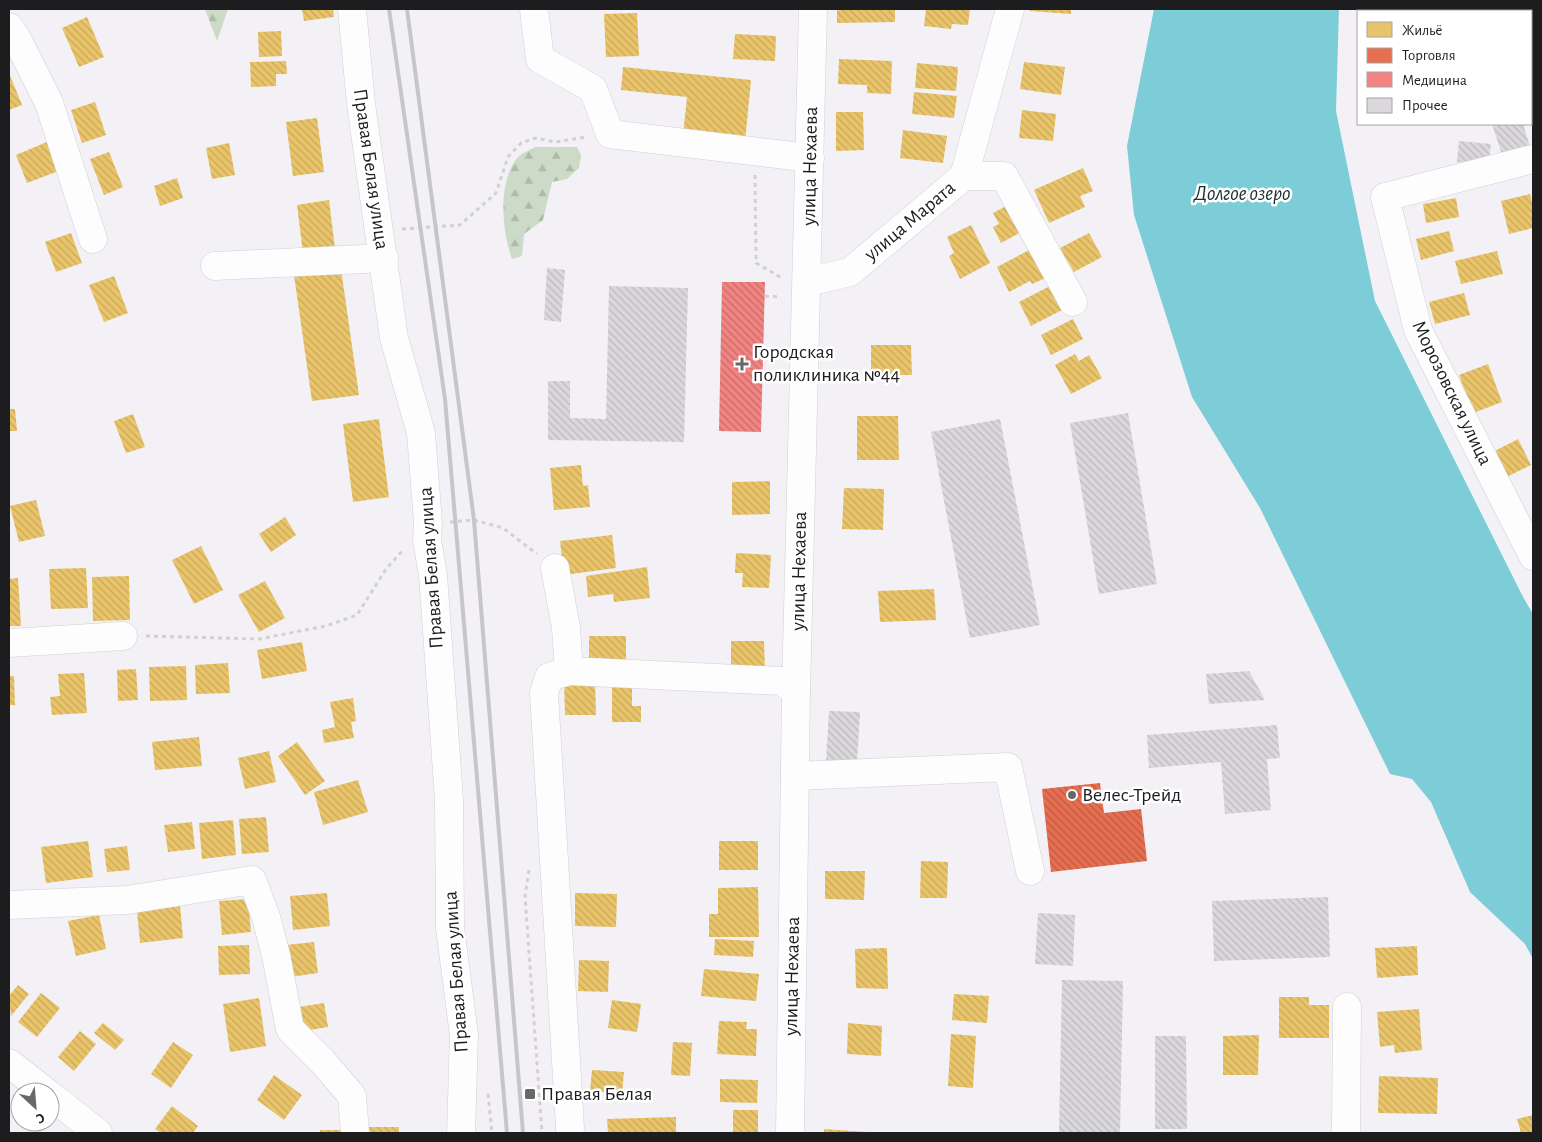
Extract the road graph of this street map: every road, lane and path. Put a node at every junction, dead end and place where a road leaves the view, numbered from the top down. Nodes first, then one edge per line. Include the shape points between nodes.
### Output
1 (352, 9) edge
2 (534, 9) edge
3 (813, 9) edge
4 (1010, 9) edge
5 (9, 27) edge
6 (610, 134) junction
7 (754, 151) junction
8 (810, 158) junction
9 (1533, 159) edge
10 (964, 176) junction
11 (398, 229) dead end
12 (93, 239) dead end
13 (384, 258) junction
14 (215, 266) dead end
15 (798, 282) junction
16 (764, 296) dead end
17 (774, 297) dead end
18 (1073, 302) dead end
19 (427, 532) junction
20 (1533, 556) edge
21 (555, 568) joint
22 (123, 636) joint
23 (9, 643) edge
24 (569, 671) junction
25 (796, 691) junction
26 (796, 776) junction
27 (1030, 870) dead end
28 (525, 896) dead end
29 (9, 904) edge
30 (1347, 1007) dead end
31 (9, 1063) edge
32 (33, 1082) edge
33 (60, 1104) edge
34 (570, 1128) dead end
35 (98, 1133) edge
36 (355, 1133) edge
37 (461, 1133) edge
38 (542, 1133) edge
39 (790, 1133) edge
40 (1346, 1133) edge

1 - 13 street, Правая Белая улица via 361,104
2 - 6 street via 540,58 593,89
3 - 8 street, улица Нехаева
4 - 10 street, улица Марата
5 - 12 street via 49,103
6 - 7 street
6 - 11 path via 555,142 536,138 521,143 508,156 496,193 460,225
7 - 8 street
7 - 15 path via 756,263
8 - 15 street, улица Нехаева
9 - 20 street, Морозовская улица via 1384,197 1418,330
10 - 15 street, улица Марата via 850,272
10 - 18 street via 1004,176
13 - 14 street
13 - 19 street, Правая Белая улица via 394,338 420,433
15 - 25 street, улица Нехаева
16 - 17 path
19 - 21 path via 474,520 503,528
19 - 22 path via 401,550 357,615 326,626 259,639
19 - 37 street, Правая Белая улица via 449,800 450,928 464,1035
21 - 24 street via 566,628
22 - 23 street
24 - 25 street via 781,681
24 - 34 street via 549,677 544,693
25 - 26 street, улица Нехаева
26 - 27 street via 1008,767
26 - 39 street, улица Нехаева
28 - 38 path
29 - 36 street via 127,900 252,880 276,956 290,1029 352,1096
30 - 40 street
31 - 32 street
33 - 35 street

